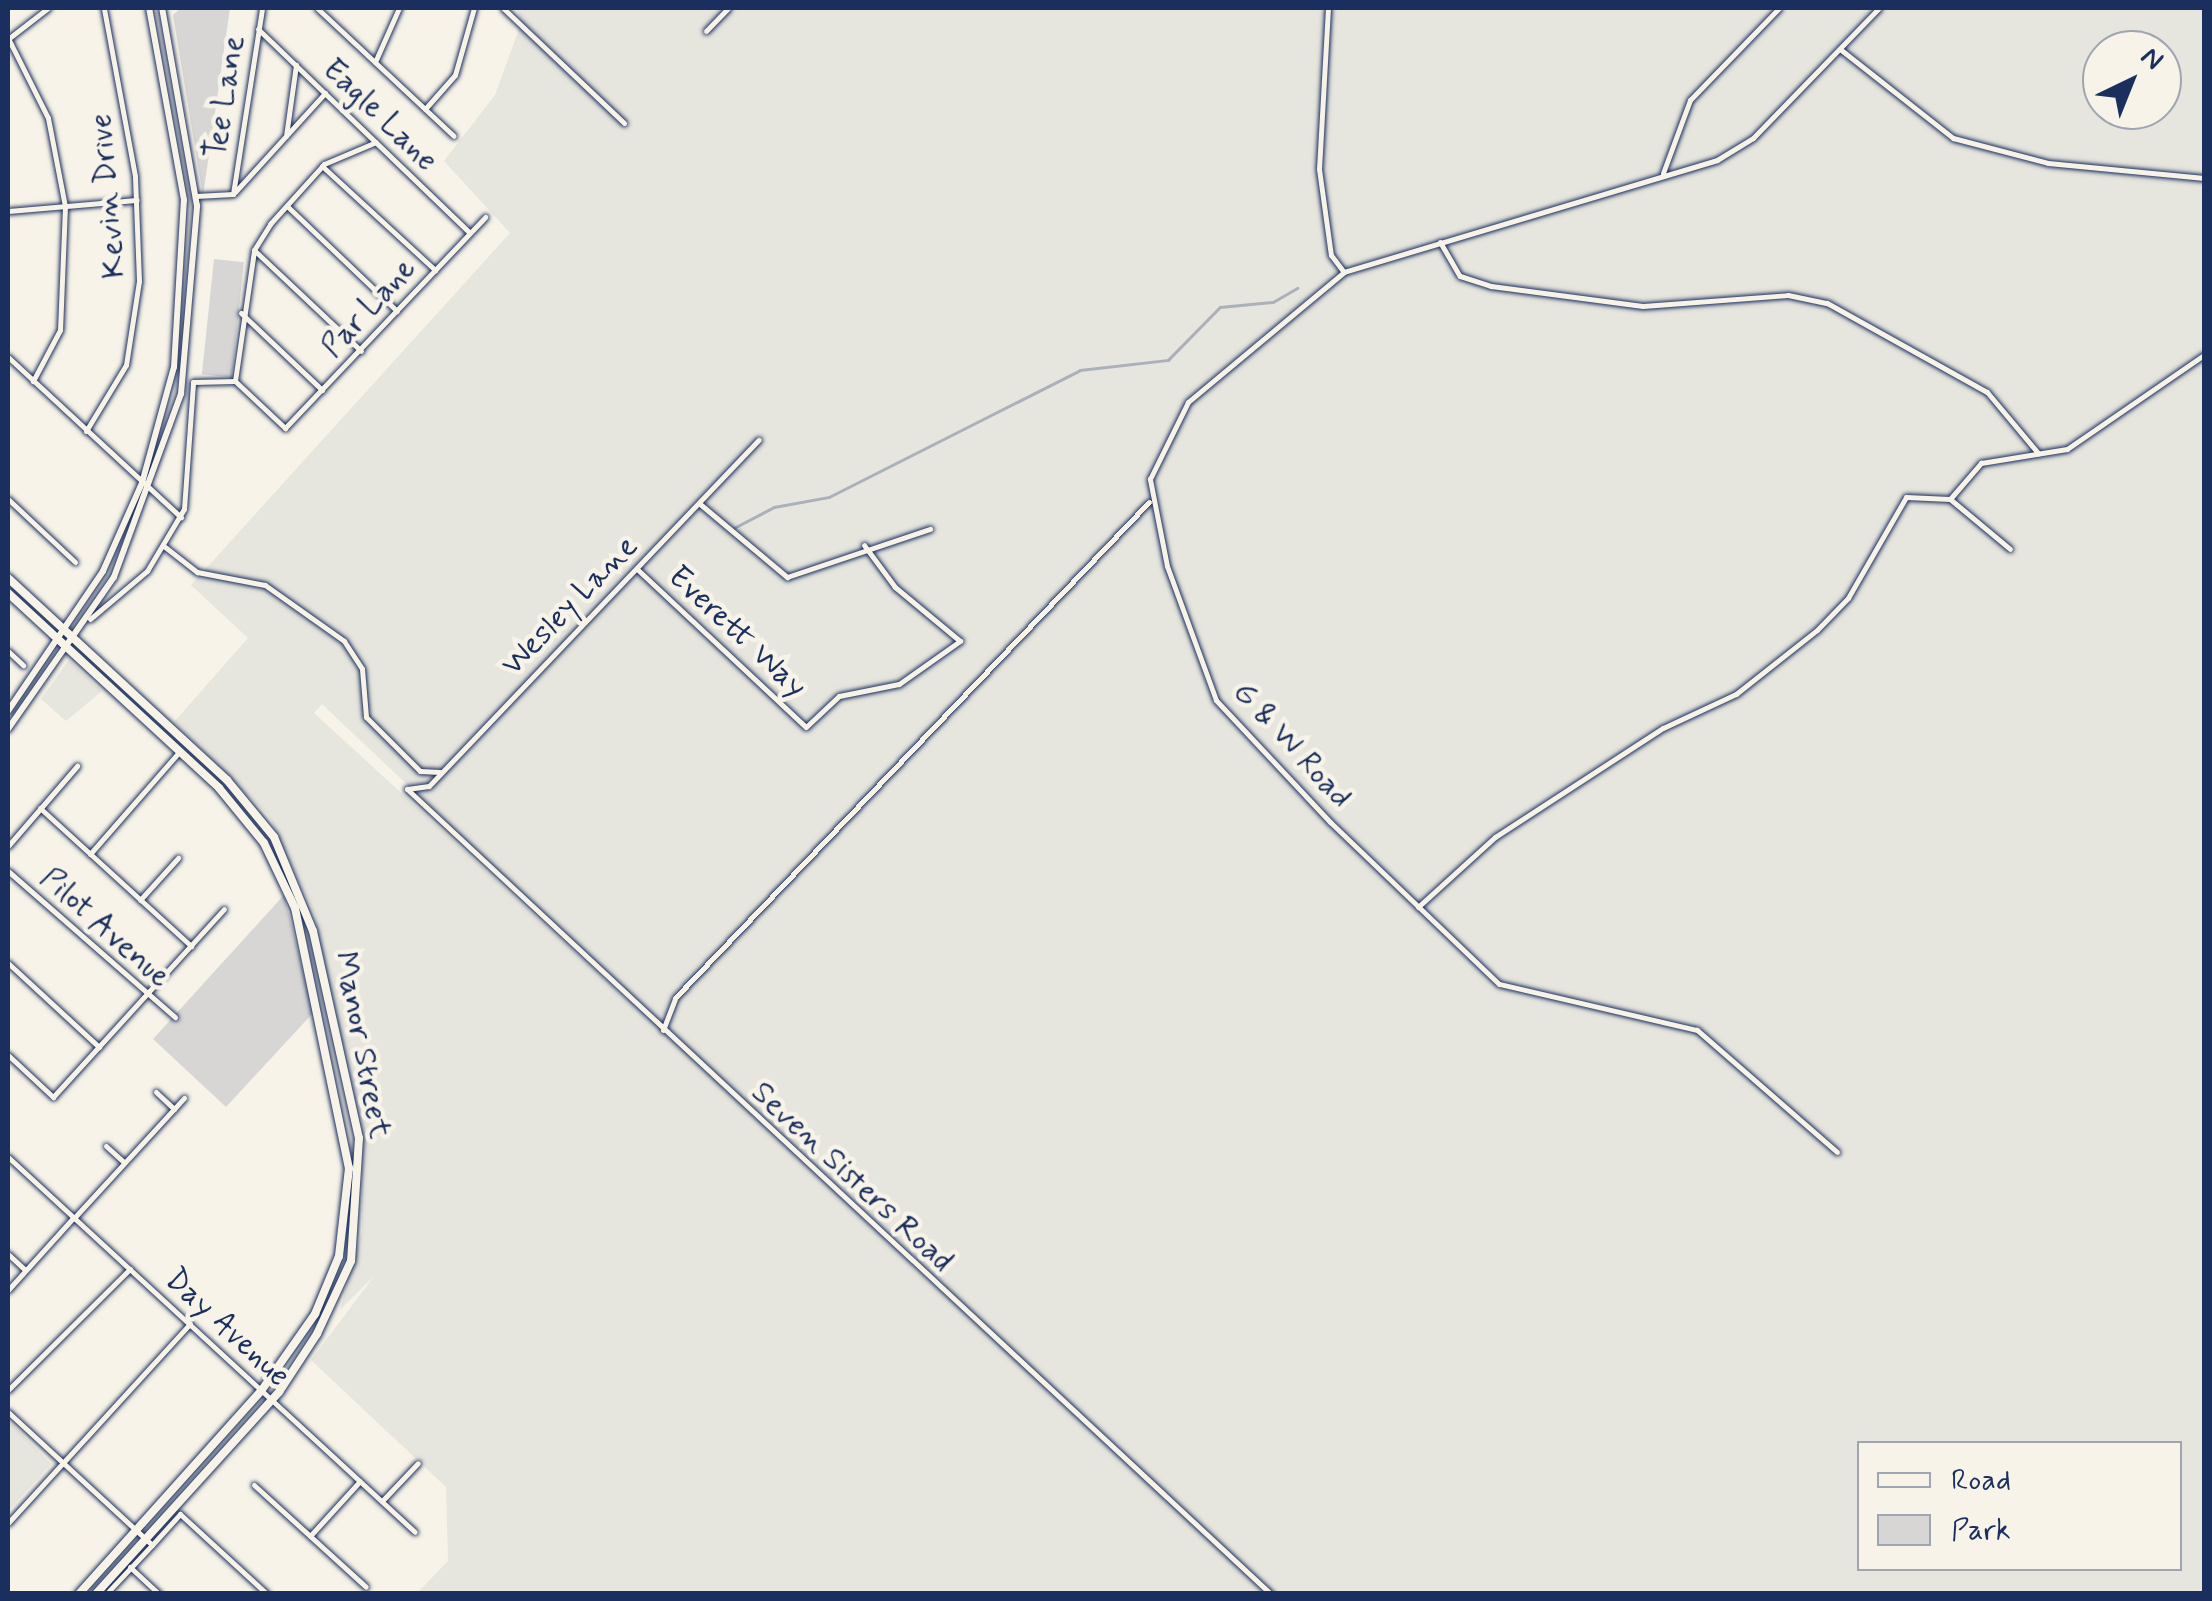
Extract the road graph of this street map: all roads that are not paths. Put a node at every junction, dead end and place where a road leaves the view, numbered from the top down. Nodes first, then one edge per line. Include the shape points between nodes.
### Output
1 (48, 8) edge
2 (104, 8) edge
3 (149, 8) edge
4 (162, 8) edge
5 (262, 8) edge
6 (317, 8) edge
7 (399, 8) edge
8 (474, 8) edge
9 (503, 8) edge
10 (728, 8) edge
11 (1328, 8) edge
12 (1778, 8) edge
13 (1879, 8) edge
14 (258, 28) junction
15 (706, 31) dead end
16 (8, 39) edge
17 (1840, 49) junction
18 (375, 62) junction
19 (296, 65) junction
20 (326, 92) junction
21 (425, 109) junction
22 (624, 122) dead end
23 (454, 136) dead end
24 (286, 139) junction
25 (376, 142) junction
26 (322, 166) junction
27 (1663, 173) junction
28 (2204, 178) edge
29 (233, 194) junction
30 (196, 196) junction
31 (138, 200) junction
32 (286, 205) junction
33 (64, 206) junction
34 (8, 211) edge
35 (484, 217) dead end
36 (185, 222) junction
37 (470, 233) junction
38 (198, 240) junction
39 (1440, 242) junction
40 (254, 250) junction
41 (434, 270) junction
42 (1344, 272) junction
43 (398, 310) junction
44 (242, 313) junction
45 (361, 351) junction
46 (2204, 355) edge
47 (8, 357) edge
48 (33, 381) junction
49 (235, 381) junction
50 (322, 390) junction
51 (86, 431) junction
52 (759, 440) dead end
53 (2038, 453) junction
54 (142, 483) junction
55 (152, 492) junction
56 (8, 498) edge
57 (1950, 499) junction
58 (1151, 500) junction
59 (700, 504) junction
60 (181, 517) junction
61 (930, 529) dead end
62 (864, 545) junction
63 (164, 547) junction
64 (2010, 549) dead end
65 (75, 562) dead end
66 (637, 569) junction
67 (8, 578) edge
68 (8, 593) edge
69 (90, 619) junction
70 (67, 630) junction
71 (76, 638) junction
72 (60, 641) junction
73 (68, 649) junction
74 (8, 651) edge
75 (22, 664) dead end
76 (8, 711) edge
77 (8, 729) edge
78 (179, 752) junction
79 (77, 766) dead end
80 (442, 772) junction
81 (407, 789) joint
82 (40, 808) junction
83 (8, 846) edge
84 (90, 854) junction
85 (178, 858) dead end
86 (8, 870) edge
87 (140, 900) junction
88 (1418, 907) junction
89 (224, 909) dead end
90 (191, 946) junction
91 (8, 963) edge
92 (145, 996) junction
93 (175, 1017) dead end
94 (662, 1030) junction
95 (99, 1047) junction
96 (8, 1055) edge
97 (156, 1092) dead end
98 (184, 1098) dead end
99 (174, 1108) junction
100 (106, 1146) dead end
101 (1837, 1152) dead end
102 (8, 1157) edge
103 (124, 1162) junction
104 (74, 1218) junction
105 (8, 1254) edge
106 (130, 1269) junction
107 (25, 1270) junction
108 (8, 1290) edge
109 (190, 1324) junction
110 (8, 1390) edge
111 (261, 1391) junction
112 (272, 1400) junction
113 (8, 1412) edge
114 (62, 1462) junction
115 (418, 1463) dead end
116 (360, 1481) junction
117 (254, 1484) dead end
118 (382, 1502) junction
119 (8, 1523) edge
120 (137, 1530) junction
121 (415, 1532) dead end
122 (310, 1536) junction
123 (149, 1542) junction
124 (130, 1568) junction
125 (366, 1587) dead end
126 (79, 1594) edge
127 (96, 1594) edge
128 (106, 1594) edge
129 (159, 1594) edge
130 (267, 1594) edge
131 (1271, 1594) edge

1 - 16 street
2 - 31 street, Kevin Drive
3 - 36 main road
4 - 30 main road
5 - 14 street, Tee Lane
6 - 18 street
7 - 18 street
8 - 21 street via 455,75
9 - 22 street
10 - 15 street
11 - 42 street via 1319,170 1331,254
12 - 27 street via 1690,100
13 - 17 street, G & W Road
14 - 19 street, Eagle Lane
14 - 29 street, Tee Lane
16 - 33 street via 48,118
17 - 27 street, G & W Road via 1742,147
17 - 28 street via 1953,138 2048,163
18 - 21 street
19 - 20 street, Eagle Lane
19 - 24 street
20 - 24 street
20 - 25 street, Eagle Lane
21 - 23 street
24 - 29 street
25 - 26 street
25 - 37 street, Eagle Lane
26 - 32 street
26 - 41 street
27 - 39 street, G & W Road
29 - 30 street
30 - 38 main road
31 - 33 street
31 - 51 street, Kevin Drive via 133,337 113,394
32 - 40 street
32 - 43 street
33 - 34 street
33 - 48 street via 62,320
35 - 37 street, Par Lane
36 - 38 main road
36 - 54 main road via 177,350
37 - 41 street, Par Lane
38 - 55 main road via 186,369
39 - 42 street, G & W Road
39 - 53 street via 1460,276 1491,286 1642,306 1788,295 1827,303 1987,392
40 - 44 street
40 - 45 street
41 - 43 street, Par Lane
42 - 58 street, G & W Road via 1188,402 1155,456
43 - 45 street, Par Lane
44 - 49 street
44 - 50 street
45 - 50 street, Par Lane
46 - 53 street via 2133,411 2067,449
47 - 48 street
48 - 51 street
49 - 50 street, Par Lane via 285,428
49 - 60 street via 194,382 189,487
51 - 54 street
52 - 59 street, Wesley Lane
53 - 57 street via 1971,467
54 - 55 street
54 - 70 main road
55 - 60 street
55 - 69 main road
56 - 65 street
57 - 64 street
57 - 88 street via 1906,497 1848,598 1817,630 1736,694 1663,728 1495,836
58 - 88 street, G & W Road via 1216,700
58 - 94 street via 675,998
59 - 62 street via 787,577
59 - 66 street, Wesley Lane
60 - 63 street
61 - 62 street
62 - 66 street, Everett Way via 895,587 960,641 900,684 839,696 806,727
63 - 69 street via 116,605
63 - 80 street via 196,572 265,585 346,643 362,669 366,718 420,771
66 - 80 street, Wesley Lane
67 - 70 main road, Manor Street
68 - 72 main road, Manor Street
69 - 71 main road
70 - 71 main road, Manor Street
70 - 72 main road
71 - 73 main road
71 - 112 main road, Manor Street via 259,816 313,931 360,1138 359,1222 334,1305
72 - 73 main road, Manor Street
72 - 76 main road
73 - 77 main road
73 - 78 main road, Manor Street
74 - 75 street
78 - 84 street
78 - 111 main road, Manor Street via 250,824 296,908 346,1135 339,1256 315,1314
79 - 82 street
80 - 81 street, Wesley Lane via 426,788
81 - 94 street, Seven Sisters Road
82 - 83 street
82 - 84 street
84 - 87 street
85 - 87 street
86 - 92 street, Pilot Avenue
87 - 90 street
88 - 101 street, G & W Road via 1499,984 1656,1016 1712,1038
89 - 90 street
90 - 92 street
91 - 95 street
92 - 93 street, Pilot Avenue
92 - 95 street
94 - 131 street, Seven Sisters Road
95 - 96 street via 53,1097
97 - 99 street
98 - 99 street
99 - 103 street
100 - 103 street
102 - 104 street, Day Avenue
103 - 104 street
104 - 106 street, Day Avenue
104 - 107 street
105 - 107 street
106 - 109 street, Day Avenue
106 - 110 street
107 - 108 street
109 - 111 street, Day Avenue
109 - 114 street
111 - 112 street, Day Avenue
111 - 120 main road, Manor Street
112 - 116 street, Day Avenue
112 - 123 main road, Manor Street
113 - 114 street
114 - 119 street
114 - 120 street
115 - 118 street
116 - 118 street, Day Avenue
116 - 122 street
117 - 122 street
118 - 121 street, Day Avenue
120 - 123 street
120 - 126 main road, Manor Street
122 - 125 street
123 - 124 street
123 - 127 main road, Manor Street
123 - 130 street via 180,1514
124 - 128 street
124 - 129 street

